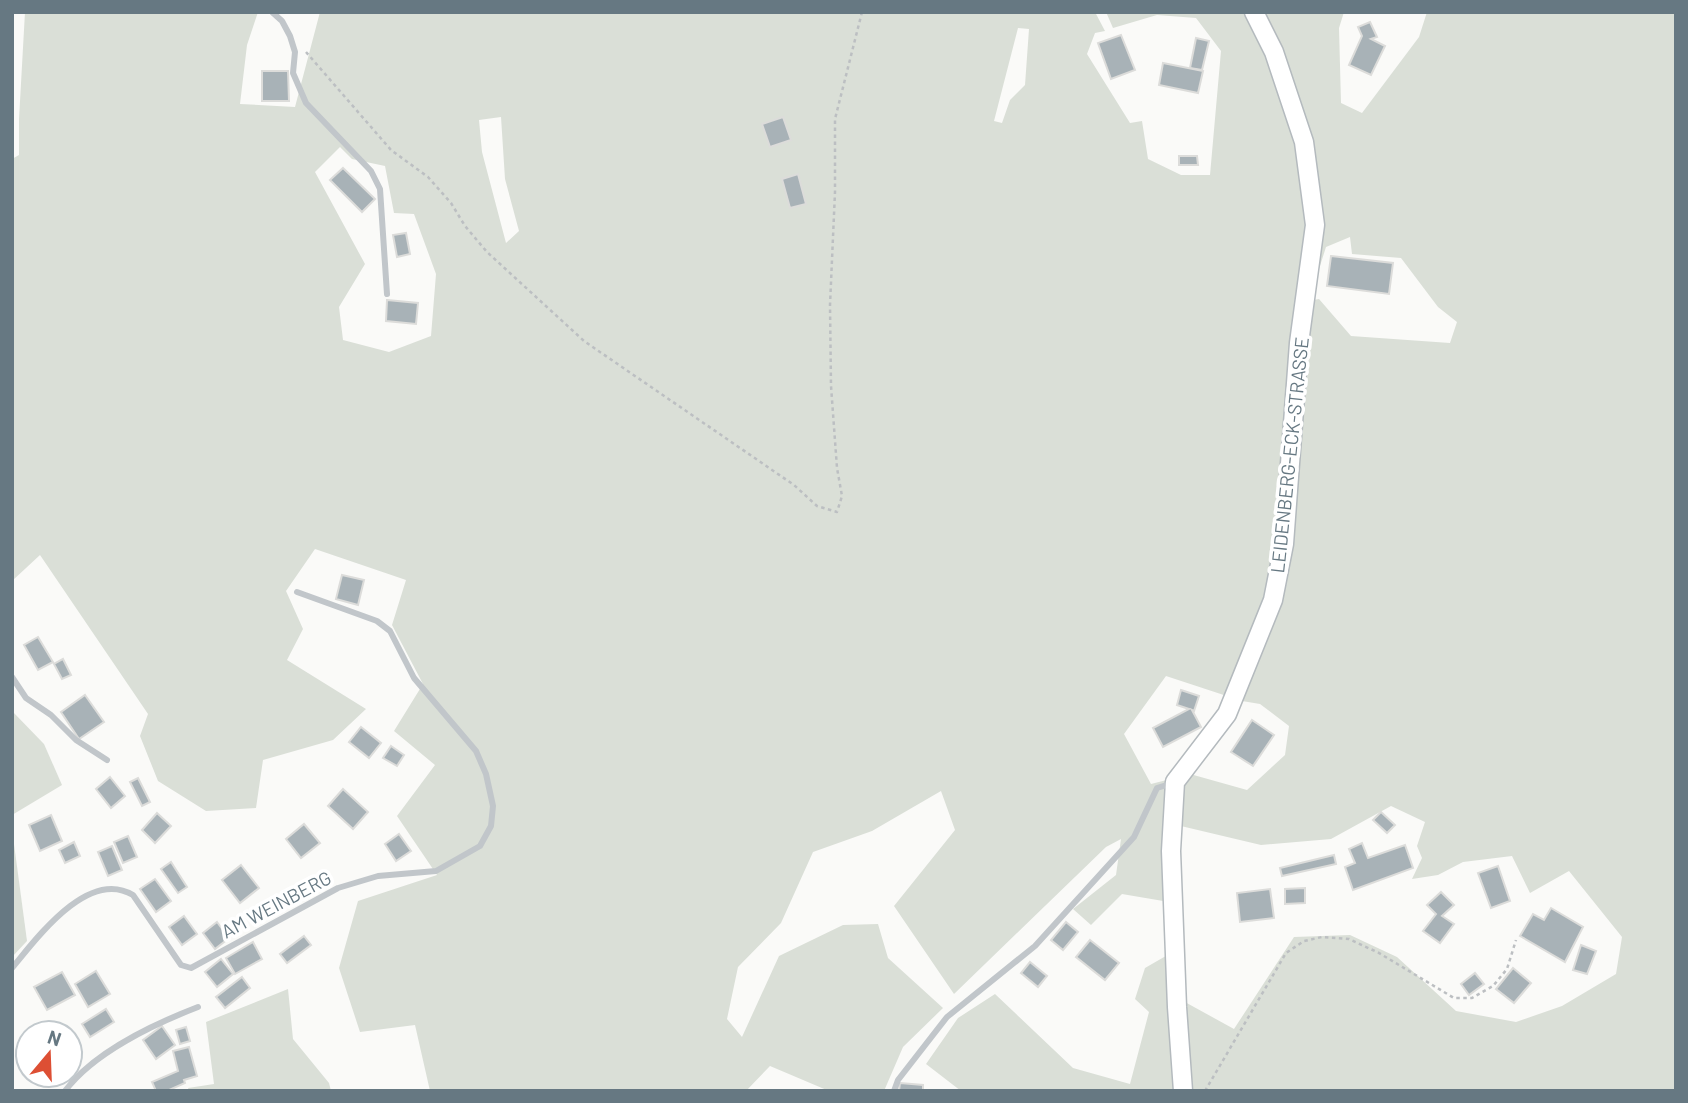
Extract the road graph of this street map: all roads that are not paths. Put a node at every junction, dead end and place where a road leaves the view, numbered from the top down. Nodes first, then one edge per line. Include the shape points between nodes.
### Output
1 (272, 12) edge
2 (1254, 12) edge
3 (387, 294) dead end
4 (297, 592) dead end
5 (12, 677) edge
6 (107, 760) dead end
7 (1175, 782) junction
8 (12, 968) edge
9 (198, 1007) dead end
10 (65, 1091) edge
11 (894, 1091) edge
12 (1184, 1091) edge

1 - 3 lane via 290,36 295,52 293,73 306,103 371,171 380,189
2 - 7 street, LEIDENBERG-ECK-STRASSE via 1274,52 1304,142 1315,225 1299,343 1284,544 1273,600 1227,714
4 - 8 lane, AM WEINBERG via 377,621 390,631 414,678 476,751 493,806 491,826 480,846 436,871 378,876 338,888 191,968 181,965 133,895 123,889 101,891 64,909
5 - 6 lane via 26,698
7 - 11 lane via 1157,788 1134,837 1035,946 947,1017
7 - 12 street via 1171,850
9 - 10 lane via 157,1023 83,1069

